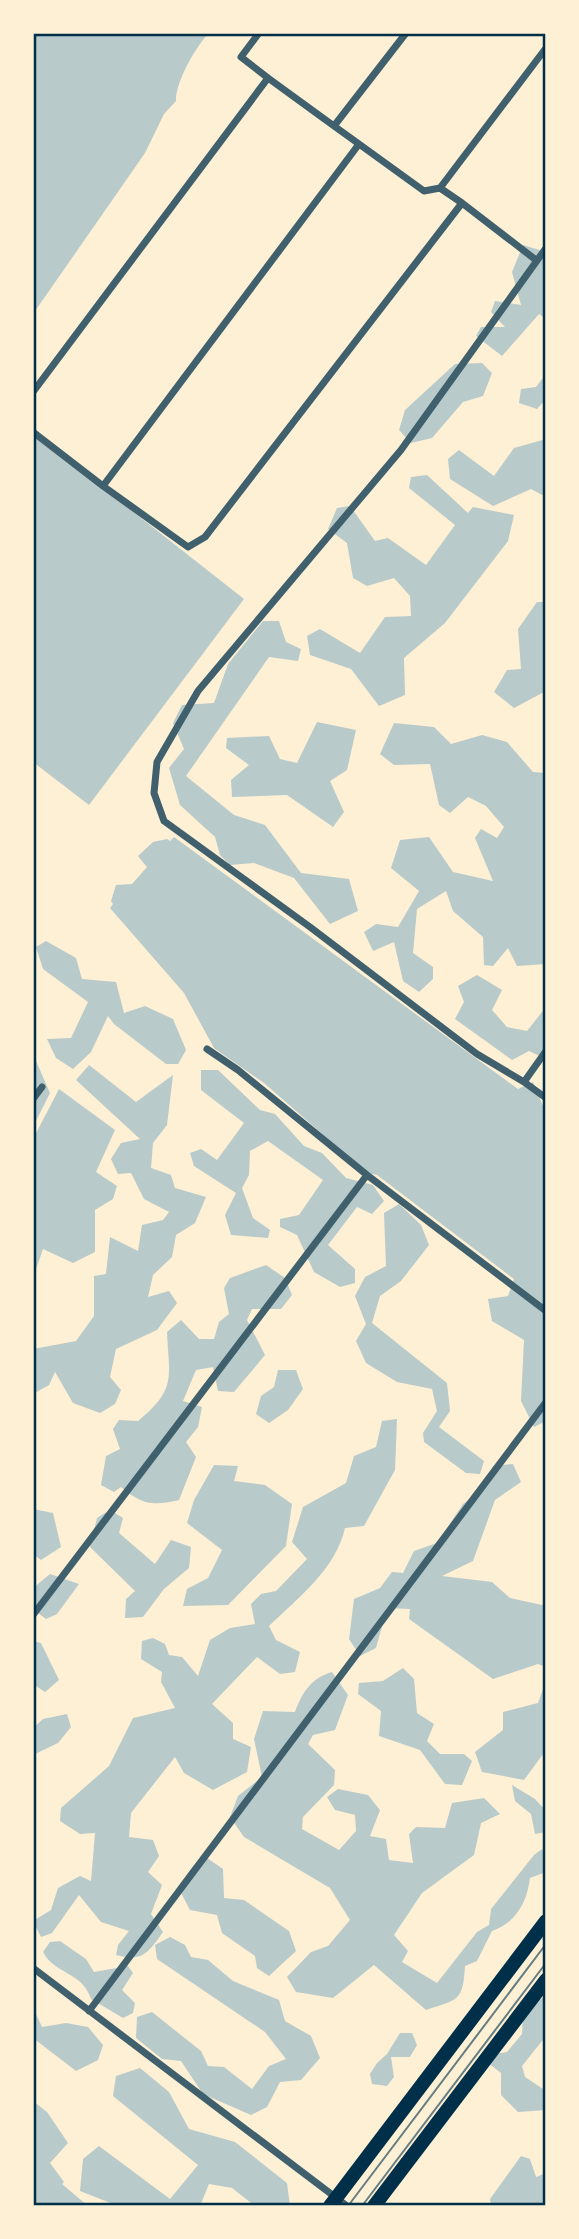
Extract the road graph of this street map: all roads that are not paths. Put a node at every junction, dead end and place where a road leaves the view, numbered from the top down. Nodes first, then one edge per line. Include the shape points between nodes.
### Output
1 (259, 33) edge
2 (406, 33) edge
3 (546, 48) edge
4 (268, 78) junction
5 (334, 126) junction
6 (359, 144) junction
7 (440, 188) junction
8 (462, 203) junction
9 (546, 248) edge
10 (536, 260) junction
11 (33, 392) edge
12 (33, 432) edge
13 (103, 486) junction
14 (207, 1049) dead end
15 (546, 1051) edge
16 (524, 1082) junction
17 (42, 1087) dead end
18 (546, 1098) edge
19 (33, 1099) edge
20 (367, 1175) junction
21 (546, 1311) edge
22 (546, 1402) edge
23 (33, 1615) edge
24 (546, 1921) edge
25 (33, 1968) edge
26 (546, 1980) edge
27 (89, 2011) junction
28 (338, 2203) edge
29 (374, 2206) edge

1 - 4 street via 240,57
2 - 5 street
3 - 7 street
4 - 5 street
4 - 11 street
5 - 6 street
6 - 7 street via 424,191
6 - 13 street
7 - 8 street
8 - 10 street
8 - 13 street via 205,537 188,547
9 - 10 street
10 - 16 street via 401,450 198,691 157,762 154,793 164,821 477,1054
12 - 13 street
14 - 20 street
15 - 16 street
16 - 18 street
17 - 19 street
20 - 21 street
20 - 23 street
22 - 27 street
24 - 28 main road
25 - 27 street
26 - 29 main road
27 - 28 street

